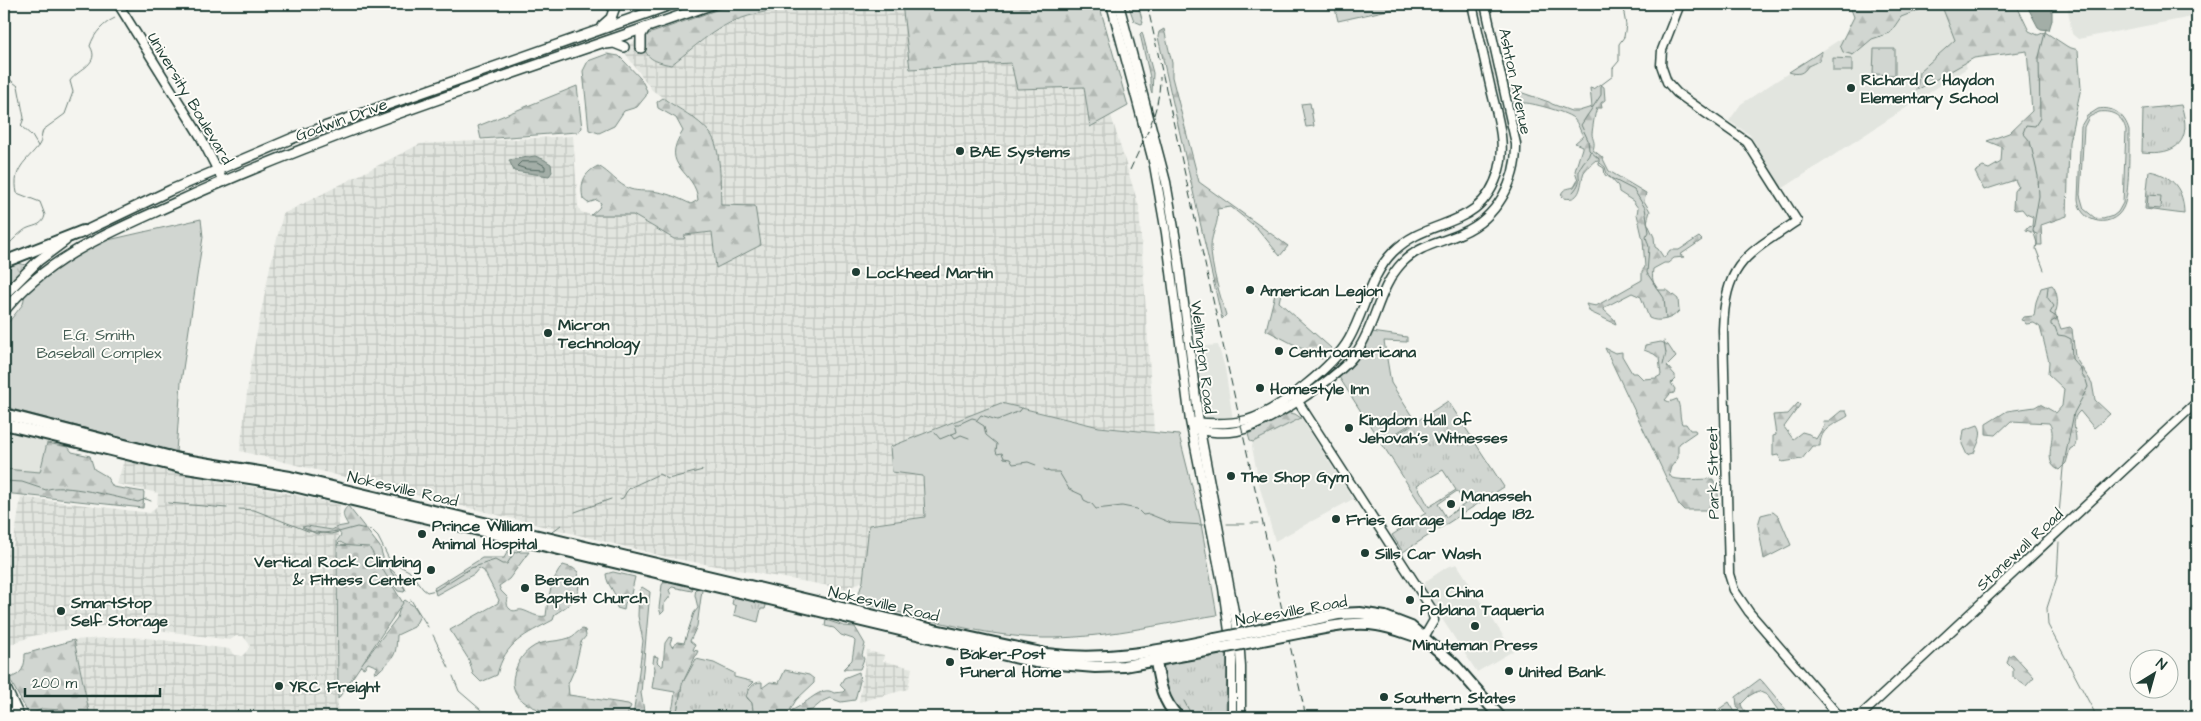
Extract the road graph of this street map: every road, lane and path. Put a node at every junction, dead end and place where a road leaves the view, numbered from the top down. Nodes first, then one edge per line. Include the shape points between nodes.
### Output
1 (118, 4) edge
2 (616, 4) edge
3 (673, 4) edge
4 (713, 4) edge
5 (1111, 4) edge
6 (1119, 4) edge
7 (1472, 4) edge
8 (1486, 4) edge
9 (1680, 4) edge
10 (645, 28) junction
11 (594, 31) junction
12 (596, 45) junction
13 (624, 47) dead end
14 (641, 48) dead end
15 (218, 169) junction
16 (223, 181) junction
17 (83, 232) junction
18 (4, 262) edge
19 (4, 295) edge
20 (4, 311) edge
21 (1295, 397) junction
22 (2197, 402) edge
23 (4, 414) edge
24 (4, 424) edge
25 (1190, 425) junction
26 (1199, 426) junction
27 (733, 586) junction
28 (1423, 638) junction
29 (1152, 657) junction
30 (4, 683) edge
31 (4, 700) edge
32 (12, 717) edge
33 (20, 717) edge
34 (1169, 717) edge
35 (1178, 717) edge
36 (1232, 717) edge
37 (1241, 717) edge
38 (1500, 717) edge
39 (1840, 717) edge
40 (1859, 717) edge

1 - 15 street, University Boulevard
2 - 11 main road via 611,18
3 - 11 main road, Godwin Drive
4 - 10 main road, Godwin Drive
5 - 25 street, Wellington Road via 1156,173
6 - 26 street, Wellington Road via 1166,182
7 - 21 street, Ashton Avenue via 1501,136 1501,160 1494,184 1482,202 1466,216 1416,235 1388,257 1340,354
8 - 21 street, Ashton Avenue via 1516,144 1515,164 1504,194 1489,214 1471,229 1424,246 1404,260 1386,286 1357,352 1338,372
9 - 39 street, Park Street via 1662,50 1664,75 1677,93 1747,142 1797,222 1742,261 1725,299 1728,565 1731,582 1738,598
10 - 12 main road, Godwin Drive
10 - 14 main road via 641,35
11 - 15 main road, Godwin Drive via 332,123
12 - 13 main road via 614,43
12 - 16 main road, Godwin Drive via 347,132
15 - 16 street, University Boulevard
15 - 17 main road, Godwin Drive
16 - 20 main road, Godwin Drive via 75,250 36,276
17 - 18 highway
17 - 19 main road, Godwin Drive via 38,261
21 - 26 street, Ashton Avenue via 1263,422 1242,430 1221,433
21 - 28 street via 1431,608 1434,620
22 - 40 street, Stonewall Road
23 - 27 highway, Nokesville Road via 179,459 290,477
24 - 27 highway, Nokesville Road via 180,467 281,483
25 - 26 street, Ashton Avenue
25 - 36 street, Wellington Road via 1223,588 1232,660
26 - 37 street, Wellington Road via 1239,638
27 - 29 highway, Nokesville Road via 1046,654
28 - 29 highway, Nokesville Road, bridge via 1412,628 1377,615 1338,614 1302,627
28 - 38 highway, Nokesville Road via 1454,664
29 - 34 highway via 1158,700
29 - 35 highway via 1163,696
30 - 33 street
31 - 32 street

